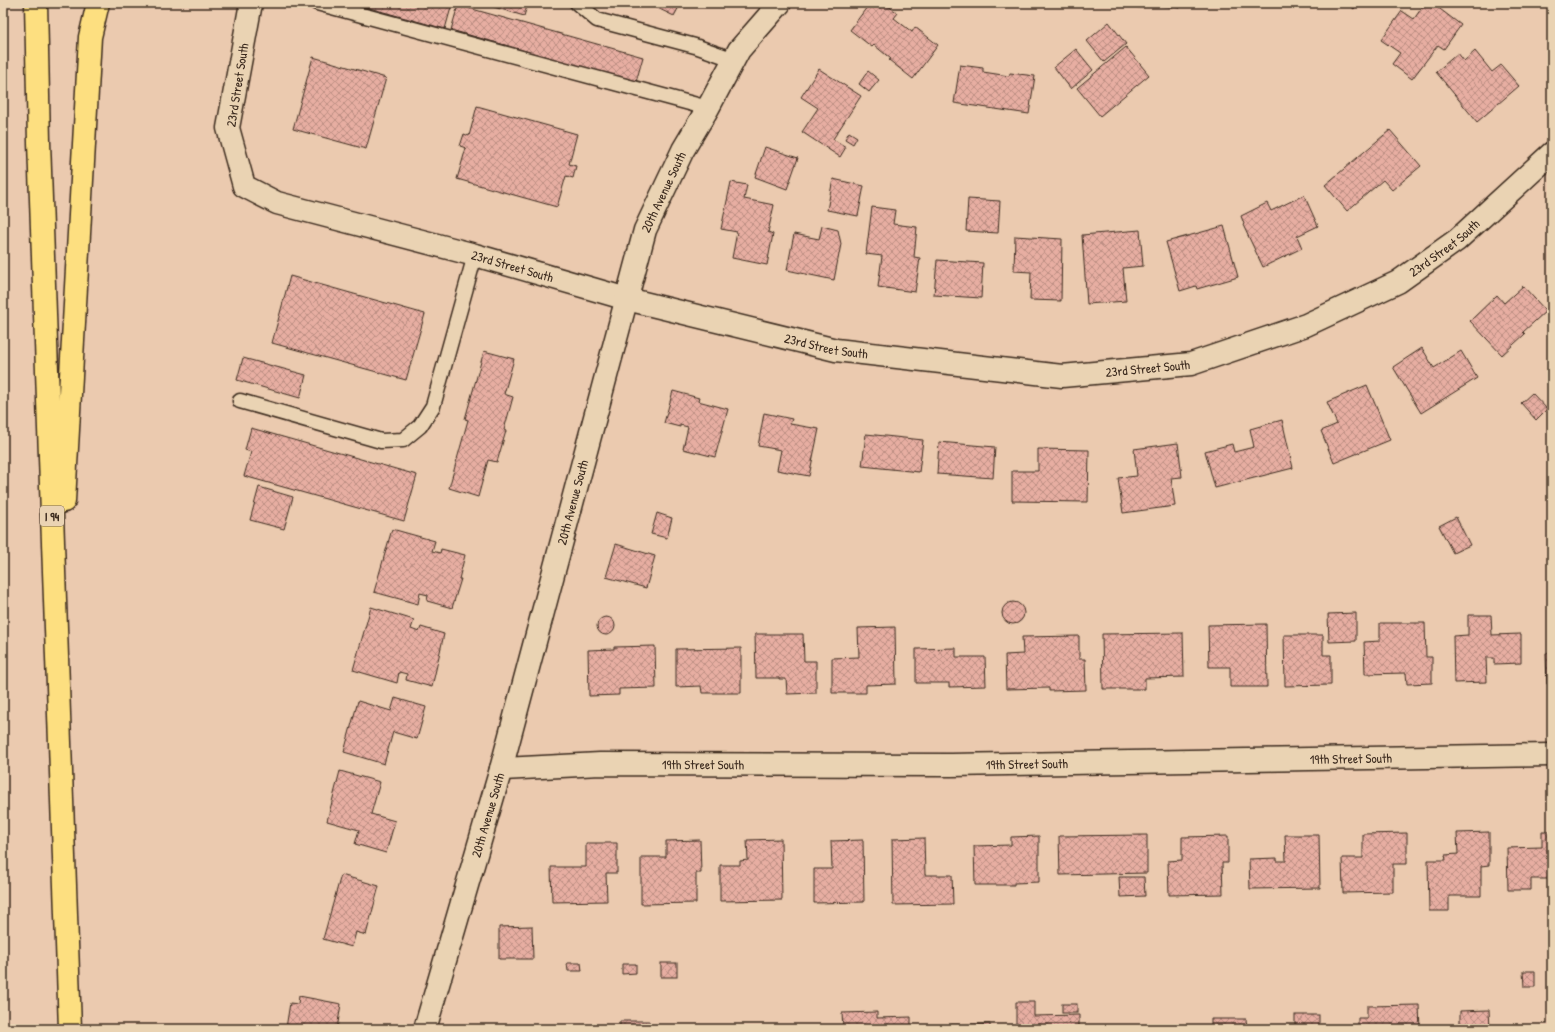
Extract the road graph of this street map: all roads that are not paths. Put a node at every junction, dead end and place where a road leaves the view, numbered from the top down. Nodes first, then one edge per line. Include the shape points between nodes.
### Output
1 (36, 3) edge
2 (98, 3) edge
3 (251, 3) edge
4 (317, 3) edge
5 (577, 3) edge
6 (780, 3) edge
7 (735, 60) junction
8 (708, 108) junction
9 (1552, 153) edge
10 (475, 255) junction
11 (626, 299) junction
12 (240, 401) dead end
13 (57, 644) junction
14 (1552, 755) edge
15 (501, 769) junction
16 (70, 1029) edge
17 (425, 1029) edge

1 - 13 highway, I 94
2 - 13 highway via 90,37
3 - 10 street, 23rd Street South via 228,128 244,186 277,203
4 - 8 lane
5 - 7 lane via 597,20 694,46
6 - 7 street, 20th Avenue South via 740,50
7 - 8 street, 20th Avenue South
8 - 11 street, 20th Avenue South via 683,150 645,230
9 - 11 street, 23rd Street South via 1457,240 1398,282 1306,325 1191,364 1062,376 836,350
10 - 11 street, 23rd Street South
10 - 12 lane via 433,406 420,426 403,440 381,440
11 - 15 street, 20th Avenue South
13 - 16 highway, I 94
14 - 15 street, 19th Street South via 951,765 600,764
15 - 17 street, 20th Avenue South

